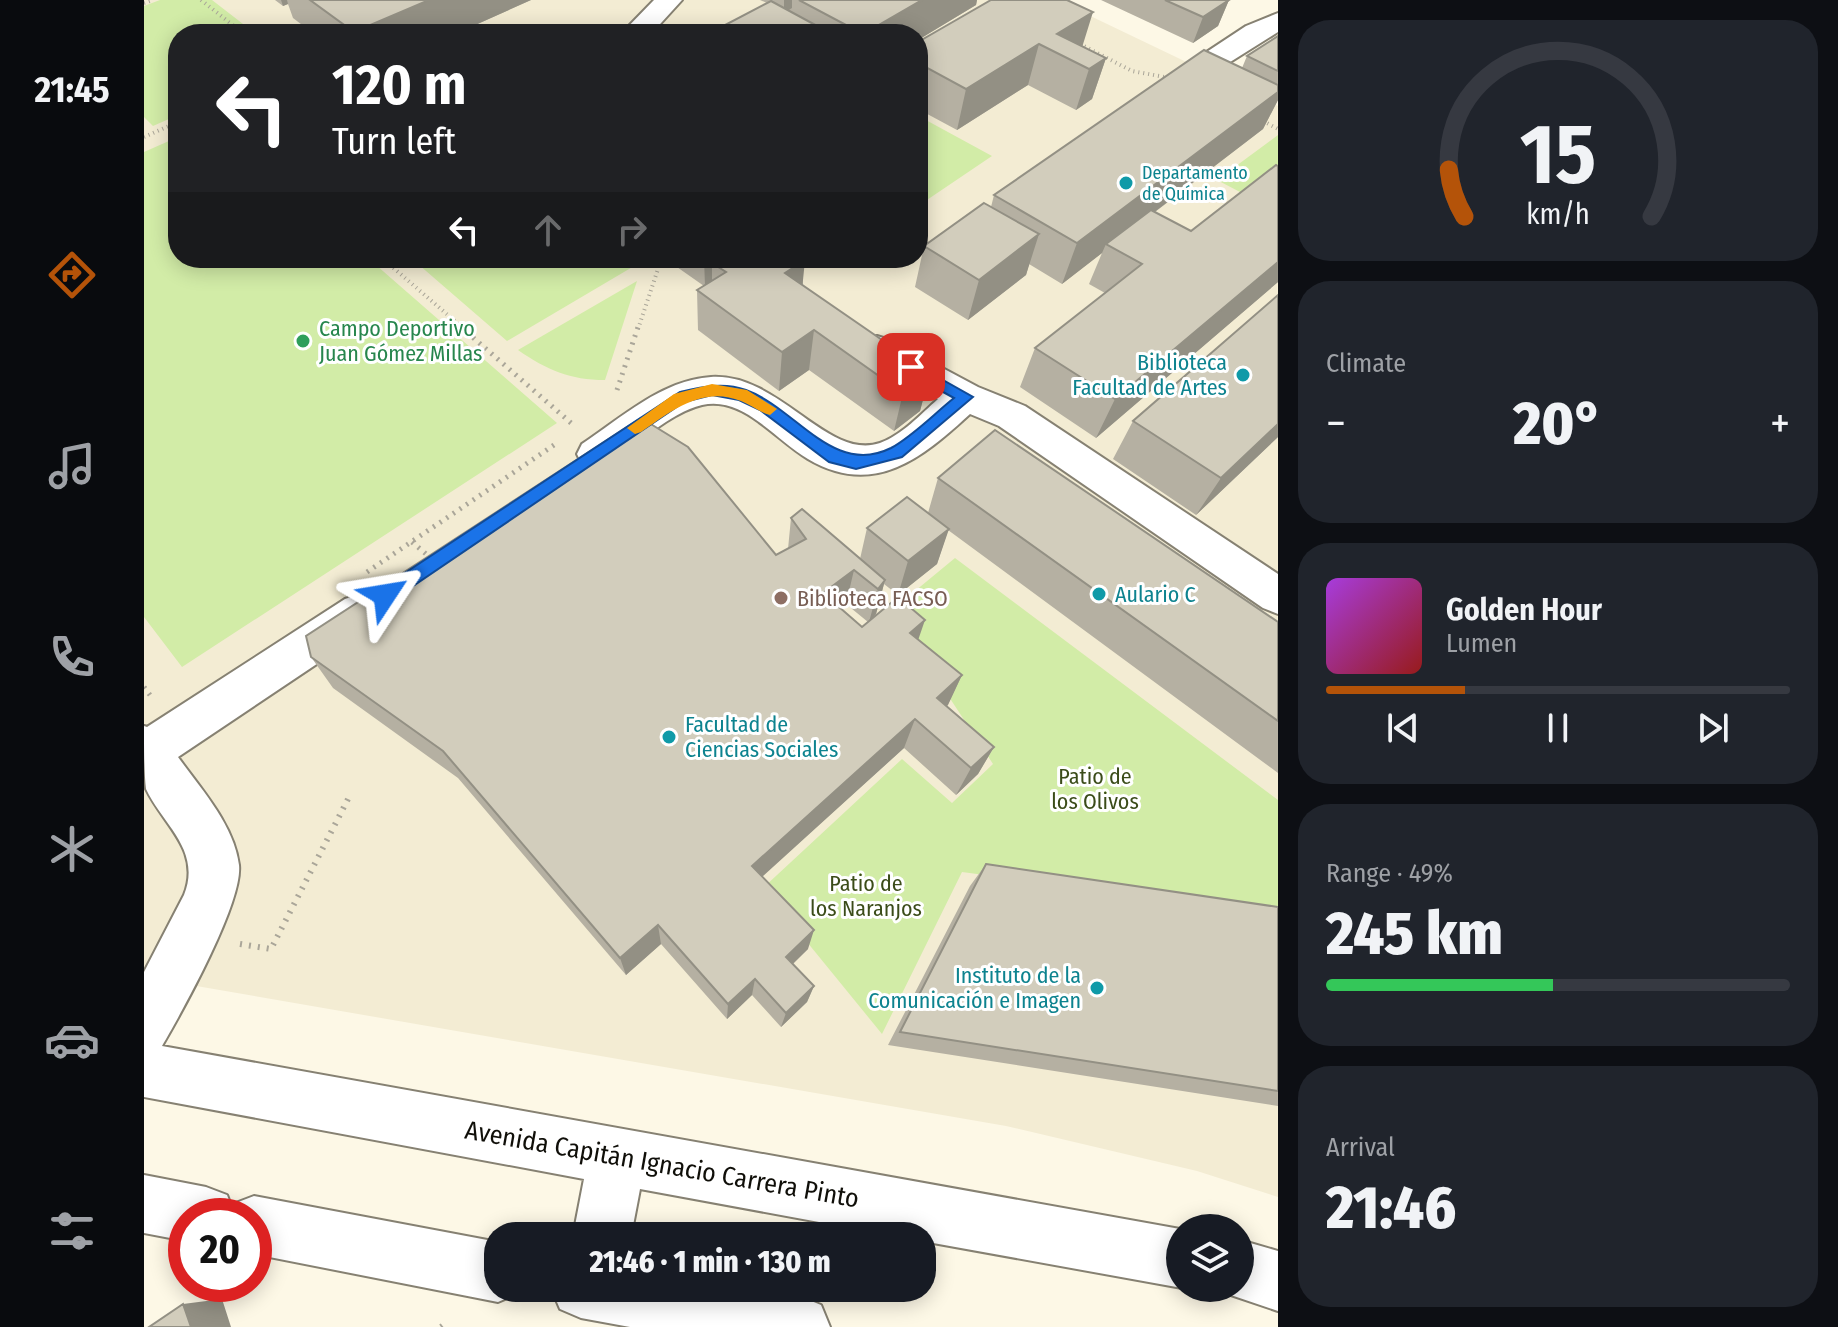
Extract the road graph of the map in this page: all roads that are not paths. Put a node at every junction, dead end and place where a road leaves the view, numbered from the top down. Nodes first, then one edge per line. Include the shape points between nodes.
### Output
1 (669, 0) edge
2 (1273, 0) edge
3 (1278, 7) edge
4 (1228, 19) edge
5 (645, 24) edge
6 (1267, 27) edge
7 (1209, 63) edge
8 (842, 329) edge
9 (965, 397) junction
10 (565, 456) road end
11 (424, 552) road end
12 (1278, 596) edge
13 (146, 750) edge
14 (144, 1027) edge
15 (144, 1070) edge
16 (617, 1156) junction
17 (144, 1204) edge
18 (168, 1209) edge
19 (603, 1222) edge
20 (272, 1228) edge
21 (1166, 1256) edge
22 (484, 1269) edge
23 (1254, 1274) edge
24 (1278, 1281) edge
25 (672, 1302) edge
26 (799, 1327) edge

1 - 5 street
2 - 3 street
4 - 6 street
6 - 7 street
8 - 9 street
9 - 10 street via 896,452 856,463 834,458 742,394 712,390 680,398
9 - 12 street via 1012,416
11 - 13 street
13 - 14 street via 203,832 214,862 214,883
15 - 16 street, Avenida Capitán Ignacio Carrera Pinto
16 - 19 street
16 - 21 street, Avenida Capitán Ignacio Carrera Pinto
17 - 18 street
20 - 22 street
23 - 24 street
25 - 26 street

